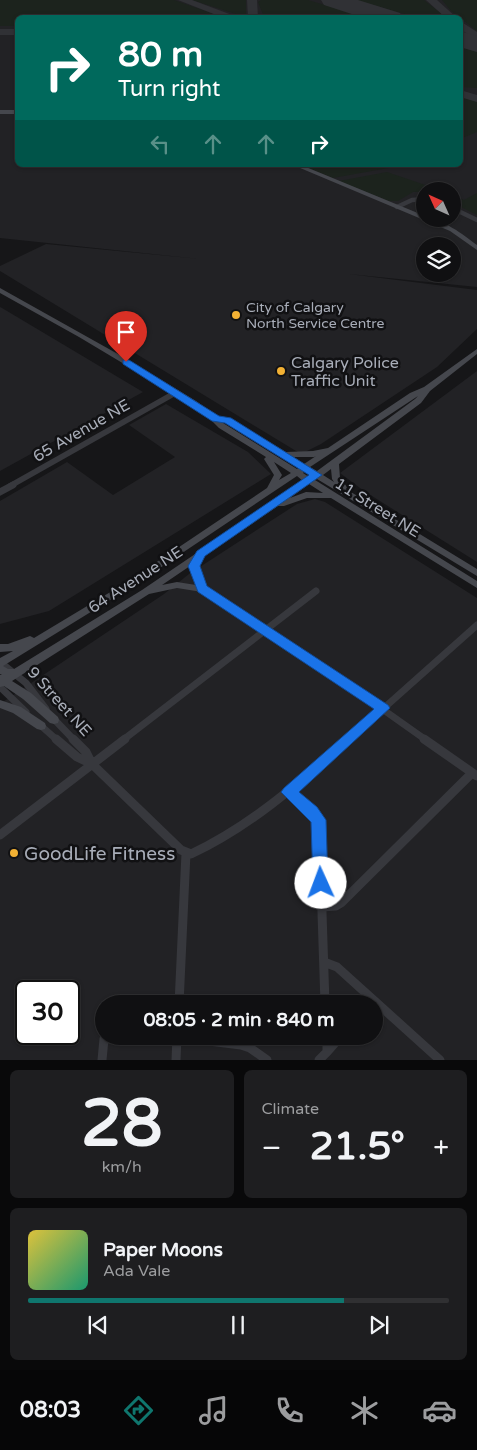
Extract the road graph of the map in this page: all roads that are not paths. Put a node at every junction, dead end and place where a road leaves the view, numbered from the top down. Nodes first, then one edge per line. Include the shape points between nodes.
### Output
1 (0, 112) edge
2 (15, 112) edge
3 (301, 167) edge
4 (416, 200) edge
5 (397, 207) junction
6 (461, 212) edge
7 (416, 214) edge
8 (477, 220) edge
9 (448, 228) edge
10 (477, 248) edge
11 (0, 290) edge
12 (477, 351) edge
13 (427, 389) junction
14 (175, 392) junction
15 (216, 419) junction
16 (346, 441) junction
17 (260, 449) junction
18 (285, 455) junction
19 (335, 463) junction
20 (306, 468) junction
21 (297, 474) junction
22 (312, 478) junction
23 (269, 491) junction
24 (0, 492) edge
25 (354, 497) junction
26 (336, 498) junction
27 (258, 514) junction
28 (412, 533) junction
29 (201, 554) junction
30 (477, 573) edge
31 (477, 585) edge
32 (202, 589) junction
33 (316, 591) dead end
34 (145, 592) junction
35 (106, 598) junction
36 (477, 625) edge
37 (266, 632) junction
38 (0, 648) edge
39 (0, 666) edge
40 (15, 673) junction
41 (1, 682) edge
42 (0, 704) edge
43 (384, 708) junction
44 (54, 720) junction
45 (41, 726) junction
46 (92, 764) junction
47 (474, 775) edge
48 (289, 792) junction
49 (0, 834) edge
50 (186, 853) junction
51 (322, 907) junction
52 (324, 962) junction
53 (179, 995) edge
54 (325, 995) edge
55 (365, 995) edge
56 (383, 1011) edge
57 (103, 1045) edge
58 (177, 1045) edge
59 (241, 1045) edge
60 (327, 1045) edge
61 (333, 1045) edge
62 (327, 1052) junction
63 (102, 1060) edge
64 (176, 1060) edge
65 (267, 1060) edge
66 (320, 1060) edge
67 (440, 1060) edge

1 - 2 street
3 - 5 street
4 - 5 street
5 - 7 street
6 - 8 street
9 - 10 street
11 - 14 street, 11 Street NE via 43,312
12 - 13 street, 64 Avenue NE
13 - 16 street, 64 Avenue NE via 413,395
13 - 19 street, 64 Avenue NE via 418,400
14 - 15 street, 11 Street NE
14 - 24 street, 65 Avenue NE
15 - 17 street, 11 Street NE
15 - 18 street, 11 Street NE via 228,421
16 - 18 street via 314,454
16 - 20 street, 64 Avenue NE
17 - 21 street, 11 Street NE
17 - 23 street via 277,472
18 - 20 street, 11 Street NE
19 - 22 street, 64 Avenue NE
19 - 25 street via 336,479
20 - 21 street, 64 Avenue NE
20 - 22 street, 11 Street NE
21 - 22 street, 11 Street NE
21 - 23 street, 64 Avenue NE
22 - 25 street, 11 Street NE
22 - 26 street, 11 Street NE
22 - 27 street, 64 Avenue NE
22 - 28 street
23 - 35 street, 64 Avenue NE
25 - 28 street, 11 Street NE
26 - 27 street via 320,494 300,496
26 - 31 street, 11 Street NE
27 - 29 street, 64 Avenue NE
28 - 30 street, 11 Street NE
29 - 32 street via 194,566
29 - 34 street, 64 Avenue NE
32 - 34 street via 177,585
32 - 37 street
33 - 37 street
34 - 40 street, 64 Avenue NE
35 - 38 street via 89,604 29,640
35 - 39 street, 64 Avenue NE
36 - 43 street
37 - 43 street
37 - 46 street
39 - 40 street via 6,673
40 - 41 street, 64 Avenue NE
40 - 44 street, 9 Street NE
41 - 44 street via 27,696
41 - 45 street, 9 Street NE
42 - 45 street via 17,710
43 - 47 street
43 - 48 street
44 - 46 street, 9 Street NE via 86,752
45 - 46 street, 9 Street NE via 77,757
46 - 49 street
46 - 50 street, 9 Street NE
47 - 51 street via 341,903
48 - 50 street via 214,844 198,852
48 - 51 street via 319,820
50 - 53 street
51 - 52 street
52 - 54 street
52 - 55 street via 337,967
56 - 67 street
57 - 63 street
58 - 64 street
59 - 65 street
60 - 62 street
61 - 62 street
62 - 66 street

